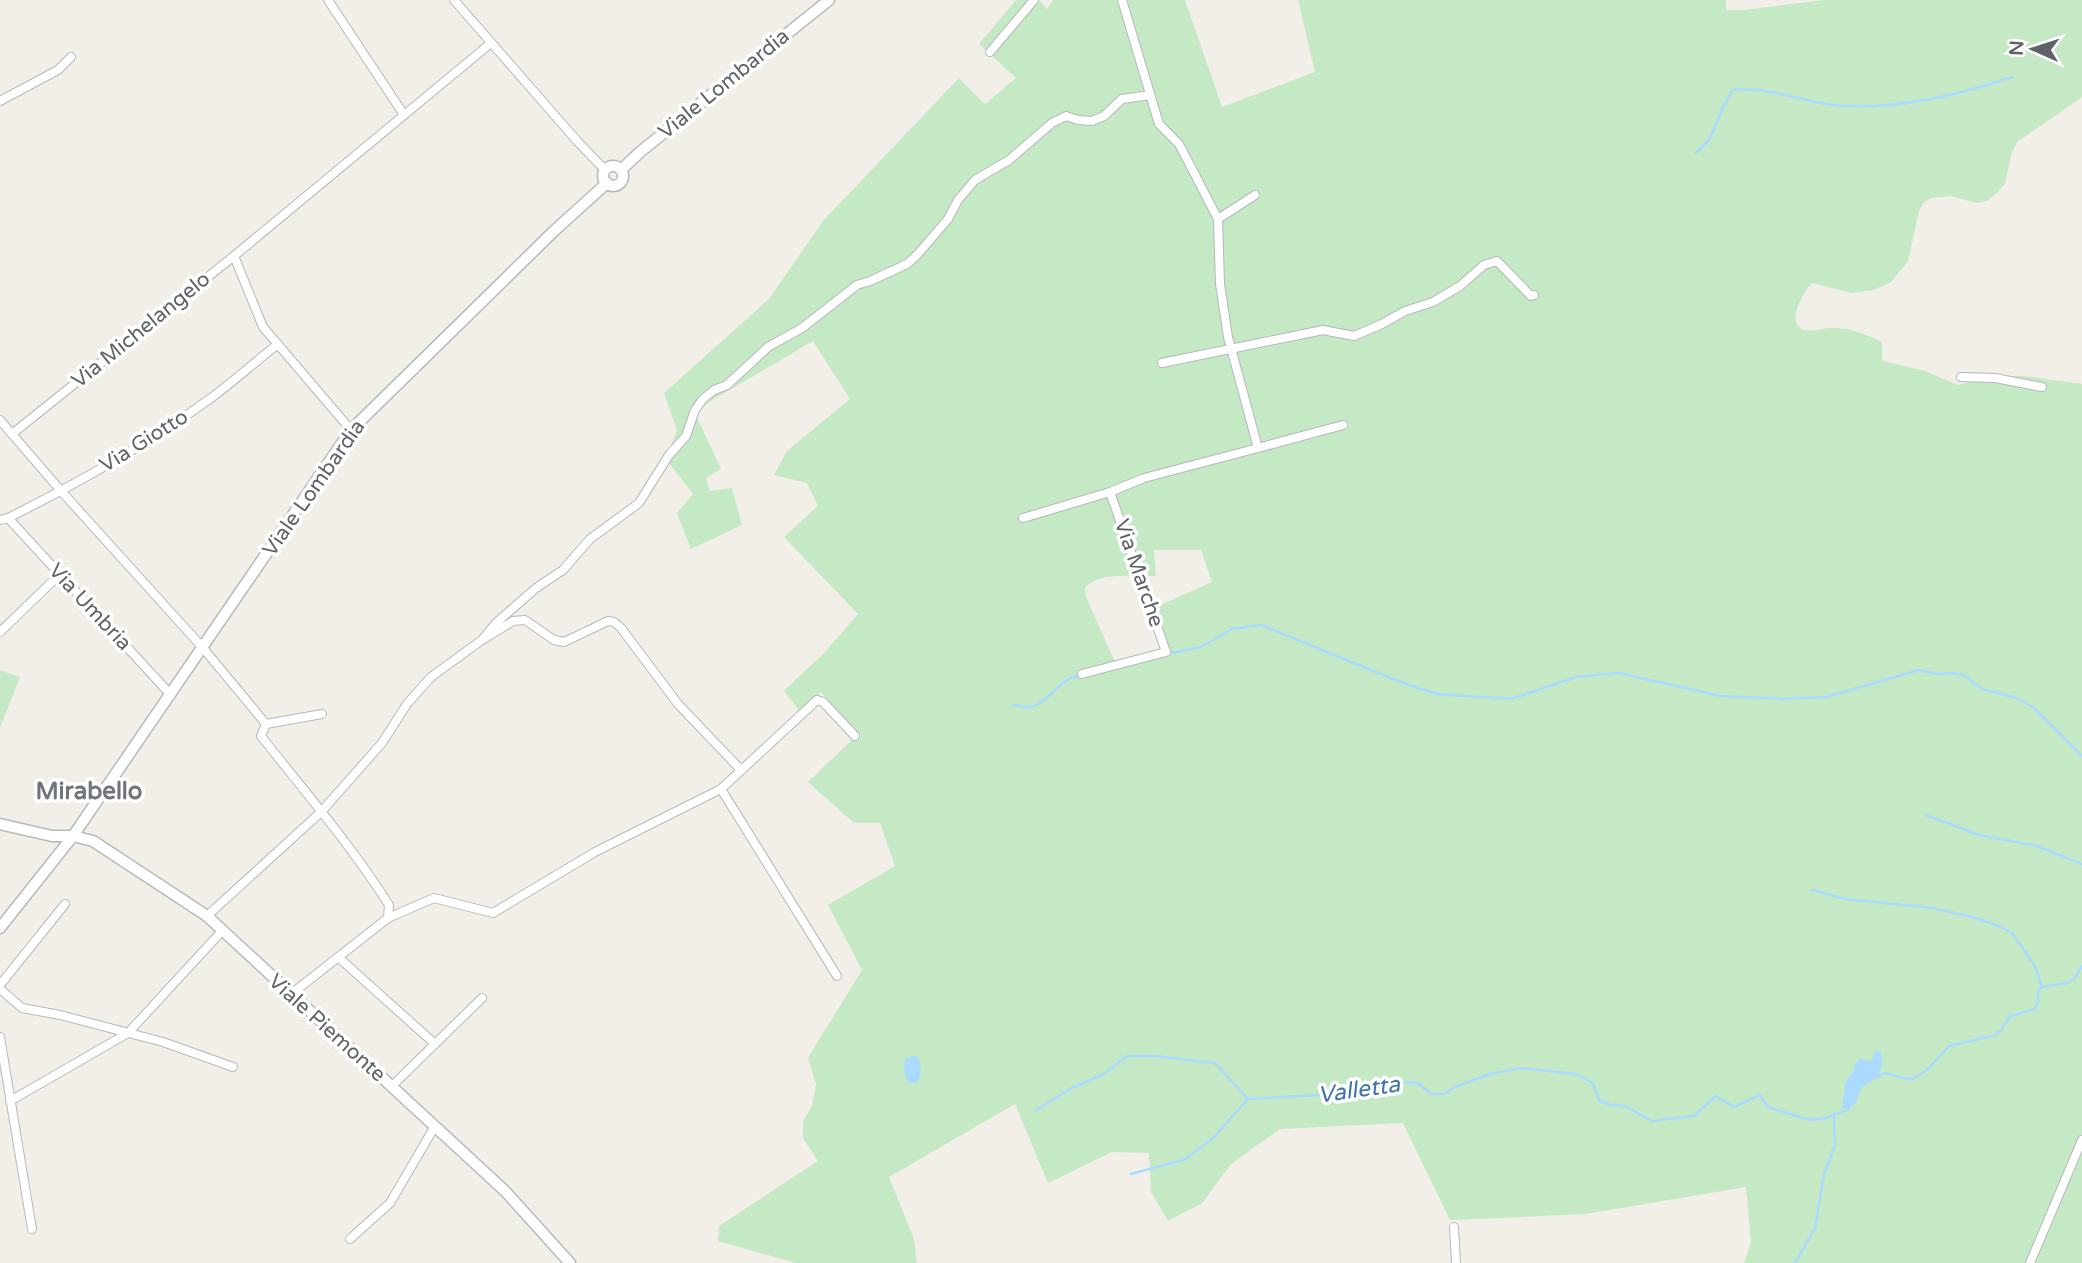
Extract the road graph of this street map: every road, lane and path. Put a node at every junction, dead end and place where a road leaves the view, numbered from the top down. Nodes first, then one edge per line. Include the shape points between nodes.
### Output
1 (328, 0) edge
2 (454, 0) edge
3 (829, 0) edge
4 (1034, 0) edge
5 (1122, 0) edge
6 (491, 43) junction
7 (990, 52) dead end
8 (71, 57) dead end
9 (1150, 95) junction
10 (0, 101) edge
11 (404, 115) junction
12 (605, 170) junction
13 (621, 170) junction
14 (607, 183) junction
15 (1255, 195) dead end
16 (1218, 219) junction
17 (234, 256) junction
18 (1534, 295) dead end
19 (278, 344) junction
20 (1232, 348) junction
21 (1162, 363) dead end
22 (1961, 377) dead end
23 (2042, 387) dead end
24 (0, 420) edge
25 (1343, 425) dead end
26 (351, 430) junction
27 (12, 434) junction
28 (1258, 448) junction
29 (62, 492) junction
30 (1110, 492) junction
31 (1023, 518) dead end
32 (4, 519) edge
33 (60, 574) junction
34 (0, 632) edge
35 (482, 640) junction
36 (203, 648) junction
37 (1082, 674) dead end
38 (171, 695) junction
39 (322, 714) dead end
40 (266, 724) junction
41 (855, 736) dead end
42 (741, 770) junction
43 (721, 789) junction
44 (321, 812) junction
45 (0, 824) edge
46 (73, 836) junction
47 (65, 904) dead end
48 (207, 916) junction
49 (388, 918) junction
50 (0, 928) edge
51 (222, 931) junction
52 (338, 957) junction
53 (837, 976) dead end
54 (0, 987) edge
55 (290, 995) junction
56 (482, 998) dead end
57 (128, 1033) junction
58 (0, 1037) edge
59 (435, 1044) junction
60 (233, 1066) dead end
61 (392, 1086) junction
62 (10, 1101) junction
63 (435, 1126) junction
64 (2082, 1140) edge
65 (1454, 1227) dead end
66 (32, 1229) dead end
67 (350, 1239) dead end
68 (570, 1263) edge
69 (1456, 1263) edge
70 (2031, 1263) edge

1 - 11 street
2 - 6 street
3 - 13 main road, Viale Lombardia
4 - 7 street
5 - 9 street
6 - 11 street, Via Michelangelo
6 - 12 street
8 - 10 street via 58,70
9 - 16 street via 1159,124 1179,144
9 - 35 street via 1122,99 1092,121 1066,116 1052,123 1009,160 975,180 917,255 857,285 709,395 695,410 686,436 668,454 639,503 590,539 563,570 536,588
11 - 17 street, Via Michelangelo
12 - 13 main road via 613,166
12 - 14 main road
13 - 14 main road via 619,184
14 - 26 main road, Viale Lombardia
15 - 16 street
16 - 20 street via 1220,284
17 - 19 street via 263,327
17 - 27 street, Via Michelangelo
18 - 20 street via 1497,261 1484,265 1433,302 1354,336 1323,330
19 - 26 street
19 - 29 street, Via Giotto via 212,398
20 - 21 street
20 - 28 street
22 - 23 street
24 - 27 street
25 - 28 street, Via Marche
26 - 36 main road, Viale Lombardia
27 - 29 street
28 - 30 street, Via Marche via 1144,478
29 - 32 street, Via Giotto
29 - 36 street
30 - 31 street, Via Marche
30 - 37 street, Via Marche via 1166,652
32 - 33 street, Via Umbria
33 - 34 street
33 - 38 street, Via Umbria
35 - 42 street via 513,621 525,620 564,642 614,622 678,704
35 - 44 street via 431,677 382,743
36 - 38 main road, Viale Lombardia
36 - 40 street
38 - 46 main road, Viale Lombardia
39 - 40 street
40 - 44 street via 261,736
41 - 42 street via 817,700
42 - 43 street
43 - 49 street via 595,852 493,913 434,898
43 - 53 street
44 - 48 street
44 - 49 street via 374,881 389,905
45 - 46 main road, Viale Piemonte
46 - 48 main road, Viale Piemonte via 93,841
46 - 50 main road, Viale Lombardia
47 - 54 street
48 - 51 main road, Viale Piemonte
49 - 52 street
51 - 55 main road, Viale Piemonte
51 - 57 street
52 - 55 street
52 - 59 street
54 - 57 street via 22,1008
55 - 61 main road, Viale Piemonte
56 - 59 street
57 - 60 street
57 - 62 street
58 - 62 street
59 - 61 street
61 - 63 main road, Viale Piemonte
62 - 66 street
63 - 67 street via 390,1203
63 - 68 main road, Viale Piemonte via 506,1192
64 - 70 street
65 - 69 street

